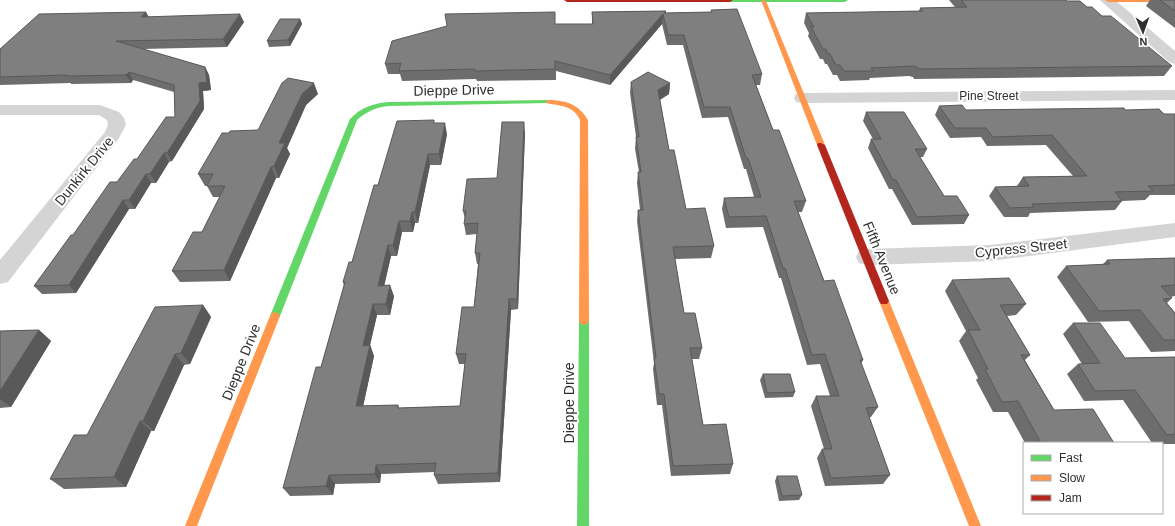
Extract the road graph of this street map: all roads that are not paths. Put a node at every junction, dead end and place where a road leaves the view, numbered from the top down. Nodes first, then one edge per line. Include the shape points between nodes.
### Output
1 (567, 0) edge
2 (845, 0) edge
3 (1108, 0) edge
4 (1175, 0) edge
5 (763, 1) edge
6 (1175, 59) edge
7 (1175, 95) edge
8 (802, 98) junction
9 (0, 110) edge
10 (1175, 230) edge
11 (867, 257) junction
12 (0, 276) edge
13 (191, 526) edge
14 (583, 526) edge
15 (975, 526) edge

1 - 5 street
2 - 5 street
3 - 4 street
3 - 6 street
5 - 8 street, Fifth Avenue
7 - 8 street, Pine Street
8 - 11 street, Fifth Avenue
9 - 12 street, Dunkirk Drive via 100,110 112,114 118,124 113,134
10 - 11 street, Cypress Street via 990,253
11 - 15 street, Fifth Avenue
13 - 14 street, Dieppe Drive via 354,118 365,110 383,105 553,102 575,108 584,120

